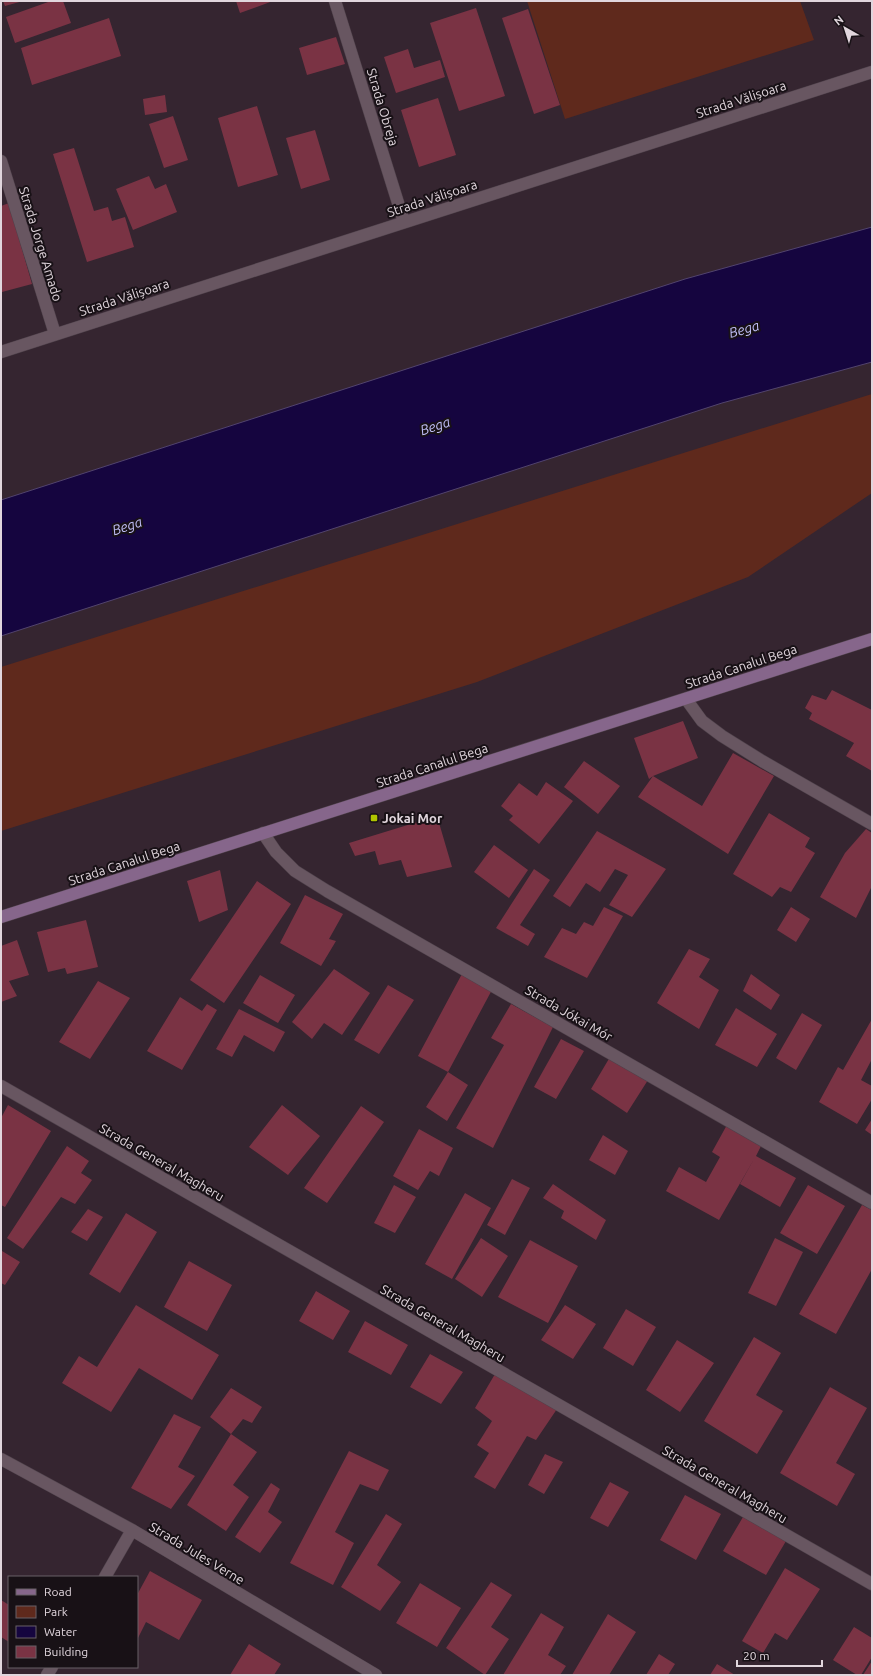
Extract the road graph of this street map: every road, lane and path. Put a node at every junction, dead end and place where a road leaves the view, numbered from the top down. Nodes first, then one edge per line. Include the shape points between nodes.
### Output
1 (335, 1) edge
2 (872, 72) edge
3 (1, 161) edge
4 (404, 222) junction
5 (55, 334) junction
6 (1, 352) edge
7 (872, 639) edge
8 (686, 699) junction
9 (872, 824) edge
10 (263, 833) junction
11 (1, 917) edge
12 (1, 1086) edge
13 (872, 1203) edge
14 (1, 1459) edge
15 (132, 1530) junction
16 (106, 1576) edge
17 (872, 1584) edge
18 (376, 1675) edge

1 - 4 street, Strada Obreja
2 - 4 street, Strada Vălișoara
3 - 5 street, Strada Jorge Amado
4 - 5 street, Strada Vălișoara
5 - 6 street, Strada Vălișoara
7 - 8 street, Strada Canalul Bega
8 - 9 street via 702,721 722,736
8 - 10 street, Strada Canalul Bega
10 - 11 street, Strada Canalul Bega
10 - 13 street, Strada Jókai Mór via 276,852 295,871 327,891
12 - 17 street, Strada General Magheru
14 - 15 street, Strada Jules Verne
15 - 16 street
15 - 18 street, Strada Jules Verne

